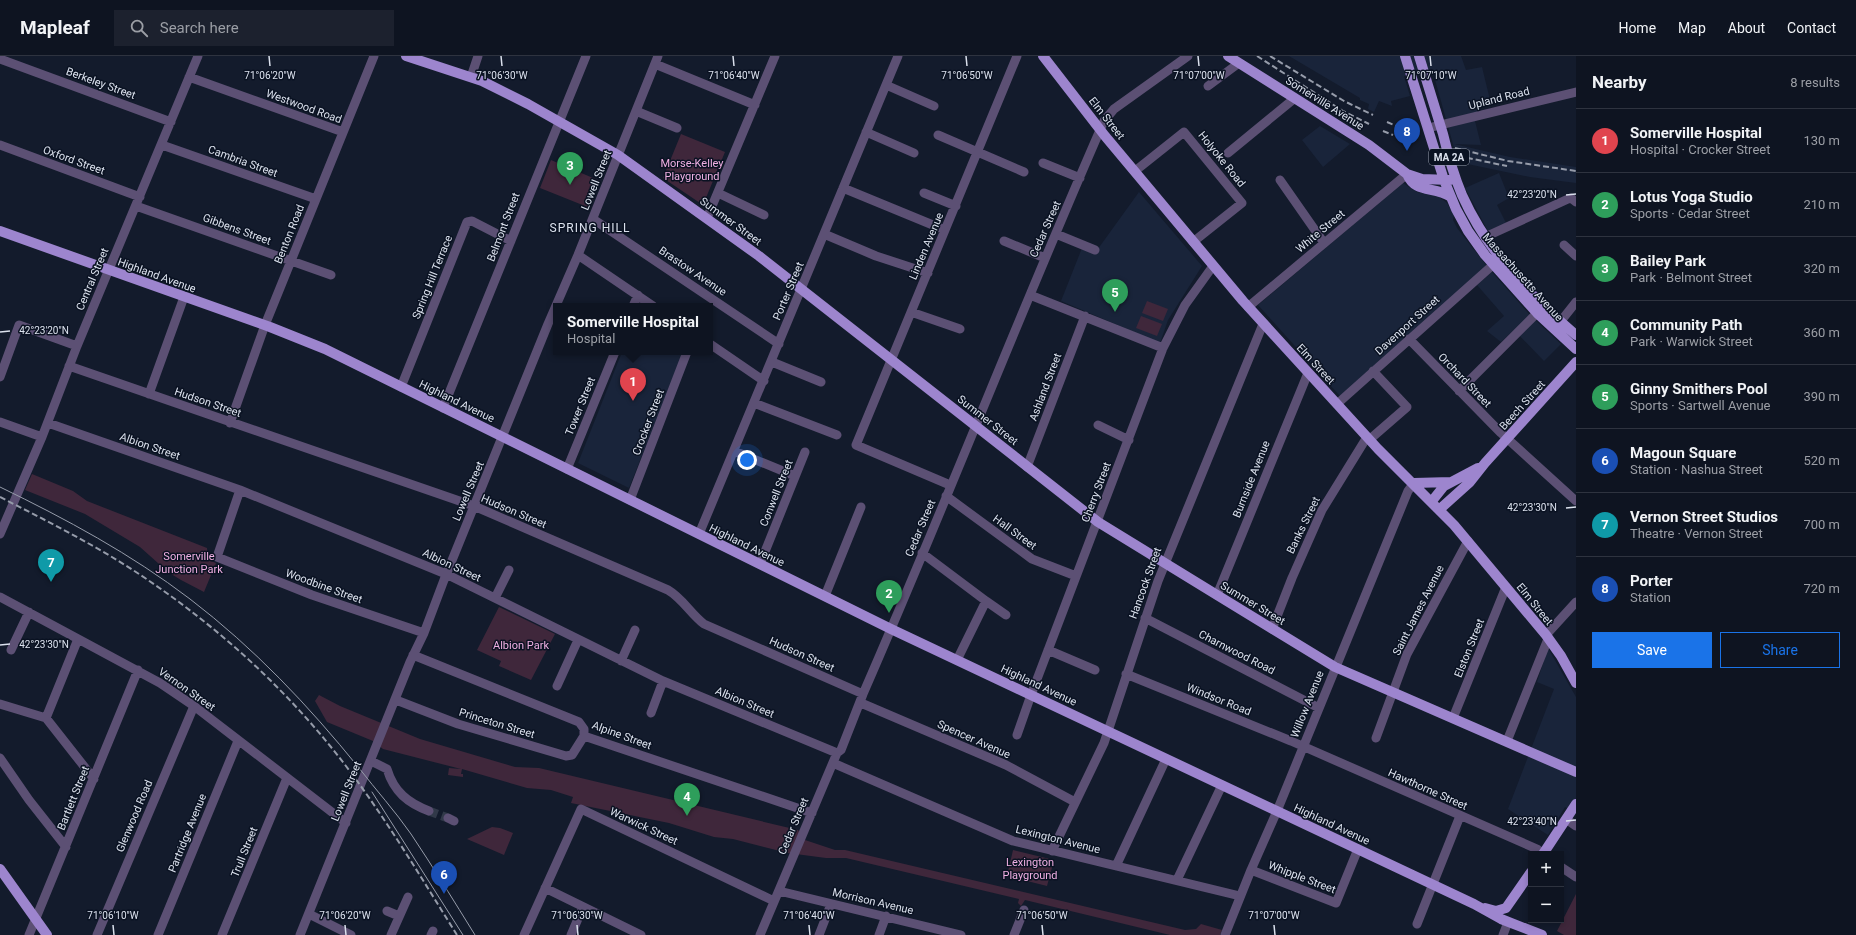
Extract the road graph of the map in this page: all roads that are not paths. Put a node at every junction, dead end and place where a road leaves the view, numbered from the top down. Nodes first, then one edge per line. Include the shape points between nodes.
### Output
1 (197, 56) edge
2 (374, 56) edge
3 (406, 56) edge
4 (478, 56) edge
5 (586, 56) edge
6 (775, 56) edge
7 (898, 56) edge
8 (1017, 56) edge
9 (1044, 56) edge
10 (1188, 56) edge
11 (1228, 56) edge
12 (1405, 56) edge
13 (1419, 56) edge
14 (0, 59) edge
15 (657, 60) edge
16 (1239, 63) junction
17 (190, 77) junction
18 (471, 77) junction
19 (886, 85) junction
20 (1208, 86) dead end
21 (1576, 92) edge
22 (1295, 98) junction
23 (755, 104) junction
24 (934, 106) dead end
25 (636, 110) junction
26 (171, 122) junction
27 (560, 123) junction
28 (1440, 125) junction
29 (677, 128) dead end
30 (1428, 128) junction
31 (1100, 129) junction
32 (343, 132) junction
33 (866, 132) junction
34 (938, 135) dead end
35 (0, 145) edge
36 (162, 145) junction
37 (978, 152) junction
38 (914, 153) dead end
39 (1228, 153) dead end
40 (618, 155) junction
41 (1043, 163) dead end
42 (1134, 171) junction
43 (1024, 172) dead end
44 (1407, 174) junction
45 (1080, 178) junction
46 (1280, 180) dead end
47 (1444, 180) junction
48 (843, 188) junction
49 (1459, 188) junction
50 (718, 193) junction
51 (924, 193) dead end
52 (1451, 196) junction
53 (316, 199) junction
54 (138, 202) junction
55 (1576, 202) edge
56 (956, 206) junction
57 (764, 215) dead end
58 (707, 218) junction
59 (593, 220) junction
60 (945, 230) junction
61 (0, 231) edge
62 (824, 234) junction
63 (1056, 234) junction
64 (1485, 237) junction
65 (511, 241) junction
66 (1004, 241) dead end
67 (1193, 242) junction
68 (1324, 243) junction
69 (1564, 245) dead end
70 (1095, 250) dead end
71 (578, 255) junction
72 (1576, 256) edge
73 (1045, 258) junction
74 (291, 261) junction
75 (1494, 264) junction
76 (1213, 266) junction
77 (109, 270) junction
78 (928, 273) junction
79 (330, 275) dead end
80 (801, 290) junction
81 (1030, 294) junction
82 (638, 295) junction
83 (184, 297) junction
84 (1576, 302) edge
85 (557, 303) edge
86 (634, 303) edge
87 (649, 303) edge
88 (1248, 307) junction
89 (553, 312) edge
90 (911, 312) junction
91 (1537, 313) junction
92 (1085, 316) junction
93 (1263, 324) junction
94 (265, 325) junction
95 (1557, 326) junction
96 (960, 329) dead end
97 (1576, 336) edge
98 (1409, 339) junction
99 (779, 344) junction
100 (77, 346) junction
101 (713, 346) edge
102 (1163, 348) junction
103 (1576, 349) edge
104 (4, 353) edge
105 (614, 355) edge
106 (687, 355) edge
107 (891, 359) junction
108 (772, 362) junction
109 (1576, 362) edge
110 (69, 366) junction
111 (1373, 371) junction
112 (1308, 373) junction
113 (0, 377) edge
114 (764, 381) junction
115 (821, 382) dead end
116 (401, 387) junction
117 (1459, 391) junction
118 (149, 394) junction
119 (754, 403) junction
120 (1337, 404) junction
121 (443, 408) junction
122 (0, 422) edge
123 (48, 423) junction
124 (230, 423) junction
125 (1098, 425) dead end
126 (975, 426) junction
127 (837, 435) dead end
128 (42, 437) junction
129 (503, 437) junction
130 (1368, 438) junction
131 (1507, 439) junction
132 (1129, 440) junction
133 (734, 451) junction
134 (805, 452) dead end
135 (1485, 463) junction
136 (1028, 466) junction
137 (567, 469) junction
138 (795, 476) junction
139 (1454, 481) junction
140 (1414, 484) junction
141 (950, 485) junction
142 (240, 490) junction
143 (946, 496) junction
144 (630, 500) junction
145 (1432, 501) junction
146 (1576, 502) edge
147 (474, 506) junction
148 (861, 507) dead end
149 (1440, 509) junction
150 (1098, 522) junction
151 (0, 534) edge
152 (699, 534) junction
153 (1468, 541) junction
154 (922, 554) junction
155 (1165, 563) junction
156 (760, 564) junction
157 (509, 570) dead end
158 (446, 574) junction
159 (1076, 576) junction
160 (1506, 587) junction
161 (1217, 595) junction
162 (825, 596) junction
163 (0, 597) edge
164 (495, 598) junction
165 (986, 601) junction
166 (1576, 602) edge
167 (29, 612) junction
168 (1006, 615) dead end
169 (1145, 618) junction
170 (891, 629) junction
171 (1272, 629) junction
172 (635, 630) dead end
173 (424, 633) junction
174 (1547, 637) junction
175 (78, 639) junction
176 (578, 640) junction
177 (11, 650) dead end
178 (1048, 650) junction
179 (413, 655) junction
180 (957, 660) junction
181 (621, 661) junction
182 (1335, 667) junction
183 (138, 670) junction
184 (1095, 670) dead end
185 (1126, 674) junction
186 (1575, 677) edge
187 (664, 681) junction
188 (557, 686) dead end
189 (1394, 692) junction
190 (1031, 695) junction
191 (862, 698) junction
192 (396, 700) junction
193 (0, 704) edge
194 (194, 706) junction
195 (1319, 708) junction
196 (652, 713) dead end
197 (46, 718) junction
198 (1454, 718) junction
199 (1108, 731) junction
200 (1017, 735) dead end
201 (584, 736) junction
202 (1376, 738) dead end
203 (238, 741) junction
204 (1507, 741) junction
205 (1303, 747) junction
206 (837, 753) junction
207 (0, 758) edge
208 (1166, 759) junction
209 (371, 761) junction
210 (833, 763) junction
211 (1576, 772) edge
212 (287, 778) junction
213 (94, 779) junction
214 (1222, 785) junction
215 (1075, 802) junction
216 (1576, 804) edge
217 (429, 811) tunnel mouth
218 (1277, 811) junction
219 (812, 813) junction
220 (1460, 816) junction
221 (1566, 819) junction
222 (346, 823) junction
223 (1576, 826) edge
224 (66, 847) junction
225 (1358, 849) junction
226 (1052, 851) junction
227 (1539, 851) edge
228 (1545, 851) edge
229 (1116, 866) junction
230 (0, 869) edge
231 (1564, 869) edge
232 (1251, 870) junction
233 (1528, 877) edge
234 (1576, 877) edge
235 (1177, 880) junction
236 (1432, 884) junction
237 (545, 888) junction
238 (779, 890) junction
239 (1240, 896) junction
240 (408, 897) dead end
241 (774, 901) junction
242 (831, 904) junction
243 (1474, 904) junction
244 (583, 907) junction
245 (1508, 907) junction
246 (1024, 910) dead end
247 (387, 911) dead end
248 (309, 914) junction
249 (399, 916) junction
250 (886, 916) junction
251 (36, 920) junction
252 (1508, 922) junction
253 (1417, 924) dead end
254 (943, 933) edge
255 (1538, 933) edge
256 (28, 935) edge
257 (47, 935) edge
258 (97, 935) edge
259 (158, 935) edge
260 (222, 935) edge
261 (300, 935) edge
262 (351, 935) edge
263 (391, 935) edge
264 (524, 935) edge
265 (571, 935) edge
266 (641, 935) edge
267 (760, 935) edge
268 (819, 935) edge
269 (879, 935) edge
270 (961, 935) edge
271 (1014, 935) edge
272 (1225, 935) edge
273 (1503, 935) edge

1 - 17 street, Central Street
2 - 32 street, Benton Road
3 - 18 main road, Summer Street
4 - 18 street
5 - 27 street, Belmont Street
6 - 23 street
7 - 19 street, Porter Street
8 - 37 street, Linden Avenue
9 - 31 main road, Elm Street
10 - 31 street, Cedar Street via 1112,111
11 - 16 main road, Somerville Avenue
12 - 30 main road, Massachusetts Avenue / MA 2A
13 - 28 main road, Massachusetts Avenue / MA 2A
14 - 26 street, Berkeley Street
15 - 23 street
15 - 25 street, Lowell Street
16 - 20 street
16 - 22 main road, Somerville Avenue
17 - 26 street, Central Street
17 - 32 street, Westwood Road
18 - 27 main road, Summer Street via 522,101
19 - 24 street
19 - 33 street, Porter Street
21 - 28 street, Upland Road
22 - 39 street
22 - 44 main road, Somerville Avenue via 1372,146
23 - 50 street
25 - 29 street
25 - 40 street, Lowell Street
26 - 36 street, Central Street
27 - 40 main road, Summer Street
27 - 65 street, Belmont Street
28 - 30 street, Upland Road
28 - 49 main road, Massachusetts Avenue / MA 2A
30 - 47 main road, Massachusetts Avenue / MA 2A
31 - 42 main road, Elm Street
31 - 45 street, Cedar Street
32 - 53 street, Benton Road
33 - 38 street
33 - 48 street, Porter Street
34 - 37 street
35 - 54 street, Oxford Street
36 - 53 street, Cambria Street
36 - 54 street, Central Street
37 - 43 street
37 - 56 street, Linden Avenue
40 - 58 main road, Summer Street
40 - 59 street, Lowell Street
41 - 45 street
42 - 67 main road, Elm Street
42 - 67 street, Holyoke Road via 1184,132 1242,203
44 - 47 main road, Somerville Avenue via 1422,179
44 - 52 main road, Somerville Avenue via 1417,187
44 - 68 street, White Street
45 - 63 street, Cedar Street
46 - 68 street
47 - 49 main road, Somerville Avenue via 1454,182
47 - 52 main road, Massachusetts Avenue / MA 2A
48 - 60 street
48 - 62 street, Porter Street
49 - 64 main road, Massachusetts Avenue / MA 2A
50 - 57 street
50 - 58 street
51 - 56 street
52 - 75 main road, Massachusetts Avenue / MA 2A via 1471,236
53 - 74 street, Benton Road
54 - 74 street, Gibbens Street
54 - 77 street, Central Street
55 - 64 street via 1568,199
56 - 60 street, Linden Avenue
58 - 80 main road, Summer Street
59 - 71 street, Lowell Street
59 - 99 street, Brastow Avenue
60 - 78 street, Linden Avenue
61 - 77 main road, Highland Avenue
62 - 78 street via 876,256
62 - 80 street, Porter Street
63 - 70 street
63 - 73 street, Cedar Street
64 - 95 main road, Massachusetts Avenue / MA 2A
65 - 116 street, Spring Hill Terrace via 472,221 467,222
65 - 121 street, Belmont Street
66 - 73 street
67 - 76 main road, Elm Street
68 - 88 street, White Street
69 - 72 street
71 - 82 street
71 - 85 street, Lowell Street
73 - 81 street, Cedar Street
74 - 79 street, Gibbens Street
74 - 94 street, Benton Road
75 - 91 main road, Massachusetts Avenue / MA 2A
75 - 98 street, Davenport Street
76 - 88 main road, Elm Street
76 - 102 street, Cherry Street via 1185,304
77 - 83 main road, Highland Avenue
77 - 100 street, Central Street
78 - 90 street, Linden Avenue
80 - 99 street, Porter Street
80 - 107 main road, Summer Street
81 - 92 street
81 - 126 street, Cedar Street
82 - 86 street
82 - 87 street
83 - 94 main road, Highland Avenue
83 - 118 street
84 - 95 street
88 - 93 main road, Elm Street
89 - 129 street, Lowell Street
90 - 96 street
90 - 107 street, Linden Avenue
91 - 95 main road, Massachusetts Avenue / MA 2A
91 - 117 street
92 - 102 street
92 - 136 street, Ashland Street
93 - 112 main road, Elm Street
93 - 155 street, Hancock Street
94 - 116 main road, Highland Avenue via 325,349
94 - 124 street, Benton Road
95 - 97 main road, Massachusetts Avenue / MA 2A
95 - 103 main road, Massachusetts Avenue / MA 2A
98 - 111 street, Davenport Street
98 - 117 street, Orchard Street
99 - 108 street, Porter Street
100 - 104 street via 19,325
100 - 110 street, Central Street
101 - 114 street
102 - 132 street, Cherry Street
104 - 113 street
105 - 137 street, Tower Street
106 - 144 street, Crocker Street
107 - 126 main road, Summer Street
107 - 141 street, Linden Avenue via 856,445
108 - 114 street, Porter Street
108 - 115 street
109 - 131 main road, Beech Street
110 - 118 street, Hudson Street
110 - 123 street, Central Street
111 - 120 street, Davenport Street
111 - 130 street, Banks Street via 1407,407
112 - 120 main road, Elm Street
112 - 161 street, Burnside Avenue
114 - 119 street, Porter Street
116 - 121 main road, Highland Avenue
117 - 131 street, Orchard Street
118 - 124 street, Hudson Street
119 - 127 street
119 - 133 street, Porter Street
120 - 130 main road, Elm Street
121 - 129 main road, Highland Avenue
122 - 128 street
123 - 128 street, Central Street
123 - 142 street, Albion Street
124 - 147 street, Hudson Street
125 - 132 street
126 - 136 main road, Summer Street
126 - 141 street, Cedar Street
128 - 151 street, Central Street
129 - 137 main road, Highland Avenue
129 - 147 street, Lowell Street
130 - 140 main road, Elm Street
130 - 171 street, Banks Street via 1322,510
131 - 135 main road, Beech Street
131 - 146 street, Orchard Street
132 - 150 street, Cherry Street
133 - 138 street
133 - 152 street, Porter Street
134 - 138 street, Conwell Street
135 - 139 main road, Beech Street
135 - 149 main road, Beech Street via 1467,485
136 - 150 main road, Summer Street
137 - 144 main road, Highland Avenue
138 - 156 street, Conwell Street
139 - 140 main road
139 - 145 main road, Beech Street via 1442,488
140 - 145 main road, Elm Street
140 - 182 street, Willow Avenue via 1408,490
141 - 143 street, Cedar Street
142 - 158 street, Albion Street
142 - 173 street, Woodbine Street via 217,557 312,595
143 - 154 street, Cedar Street
143 - 159 street, Hall Street via 1032,559
144 - 152 main road, Highland Avenue
145 - 149 main road, Elm Street
147 - 158 street, Lowell Street
147 - 191 street, Hudson Street via 668,590 704,624
148 - 162 street
149 - 153 main road, Elm Street
150 - 155 main road, Summer Street
150 - 159 street, Cherry Street
152 - 156 main road, Highland Avenue
153 - 160 main road, Elm Street
153 - 189 street, Saint James Avenue via 1407,654
154 - 165 street
154 - 170 street, Cedar Street
155 - 161 main road, Summer Street
155 - 169 street, Hancock Street
156 - 162 main road, Highland Avenue
157 - 164 street
158 - 164 street, Albion Street
158 - 173 street, Lowell Street
159 - 178 street, Cherry Street
160 - 174 main road, Elm Street
160 - 198 street, Elston Street
161 - 171 main road, Summer Street
162 - 170 main road, Highland Avenue
163 - 167 street, Vernon Street
164 - 176 street, Albion Street
165 - 168 street
165 - 180 street
166 - 174 street
167 - 175 street, Vernon Street
167 - 177 street
169 - 185 street, Hancock Street
169 - 195 street, Charnwood Road
170 - 180 main road, Highland Avenue
170 - 191 street, Cedar Street
171 - 182 main road, Summer Street
172 - 181 street
173 - 179 street, Lowell Street
174 - 186 main road, Elm Street
174 - 204 street
175 - 183 street, Vernon Street
175 - 197 street
176 - 181 street, Albion Street
176 - 188 street
178 - 184 street
178 - 190 street, Cherry Street
179 - 192 street, Lowell Street
179 - 201 street, Alpine Street via 579,722 584,729
180 - 190 main road, Highland Avenue
181 - 187 street, Albion Street
182 - 189 main road, Summer Street
182 - 195 street, Willow Avenue
183 - 194 street, Vernon Street
183 - 213 street, Bartlett Street
185 - 199 street, Hancock Street
185 - 205 street, Windsor Road
187 - 196 street
187 - 206 street, Albion Street
189 - 198 main road, Summer Street
189 - 202 street, Saint James Avenue
190 - 199 main road, Highland Avenue
190 - 200 street, Cherry Street
191 - 206 street, Cedar Street via 841,750
191 - 215 street, Spencer Avenue via 1006,765
192 - 201 street, Princeton Street via 458,724 566,756 572,755
192 - 209 street, Lowell Street
193 - 197 street
194 - 203 street, Vernon Street
194 - 258 street, Glenwood Road
195 - 205 street, Willow Avenue
197 - 213 street
198 - 204 main road, Summer Street
199 - 208 main road, Highland Avenue
199 - 215 street, Hancock Street
201 - 219 street, Alpine Street
203 - 212 street, Vernon Street
203 - 259 street, Partridge Avenue
204 - 211 main road, Summer Street
205 - 218 street, Willow Avenue
205 - 220 street, Hawthorne Street
206 - 210 street, Cedar Street
207 - 224 street via 28,800
208 - 214 main road, Highland Avenue
208 - 229 street
209 - 217 street via 387,770 402,797
209 - 222 street, Lowell Street
210 - 219 street, Cedar Street
210 - 226 street, Lexington Avenue via 1013,841
212 - 222 street, Vernon Street
212 - 260 street, Trull Street
213 - 224 street, Bartlett Street
214 - 218 main road, Highland Avenue
214 - 235 street
215 - 226 street, Hancock Street
216 - 221 main road
218 - 225 main road, Highland Avenue
218 - 232 street, Willow Avenue
219 - 238 street, Cedar Street
220 - 227 street, Hawthorne Street
220 - 236 street
221 - 223 street
221 - 228 main road
222 - 248 street, Lowell Street
224 - 251 street, Bartlett Street
225 - 232 street, Whipple Street via 1336,903
225 - 236 main road, Highland Avenue
226 - 229 street, Lexington Avenue
229 - 235 street, Lexington Avenue
230 - 251 main road
231 - 234 street
232 - 239 street, Willow Avenue
233 - 245 main road
235 - 239 street, Lexington Avenue
236 - 243 main road, Highland Avenue
236 - 253 street
237 - 241 street, Warwick Street via 550,882 581,809
237 - 244 street
237 - 264 street
238 - 241 street, Cedar Street
238 - 242 street, Morrison Avenue
239 - 272 street, Willow Avenue
240 - 249 street
241 - 267 street, Cedar Street
242 - 250 street, Morrison Avenue
242 - 268 street
243 - 245 main road, Highland Avenue via 1496,911
243 - 252 main road, Highland Avenue
244 - 265 street
244 - 266 street
245 - 255 main road via 1510,916
246 - 271 street
247 - 249 street
248 - 261 street, Lowell Street
248 - 262 street
249 - 263 street
250 - 254 street, Morrison Avenue
250 - 269 street
251 - 256 street, Bartlett Street
251 - 257 main road
252 - 255 main road, Highland Avenue
252 - 273 street
254 - 270 street, Morrison Avenue

